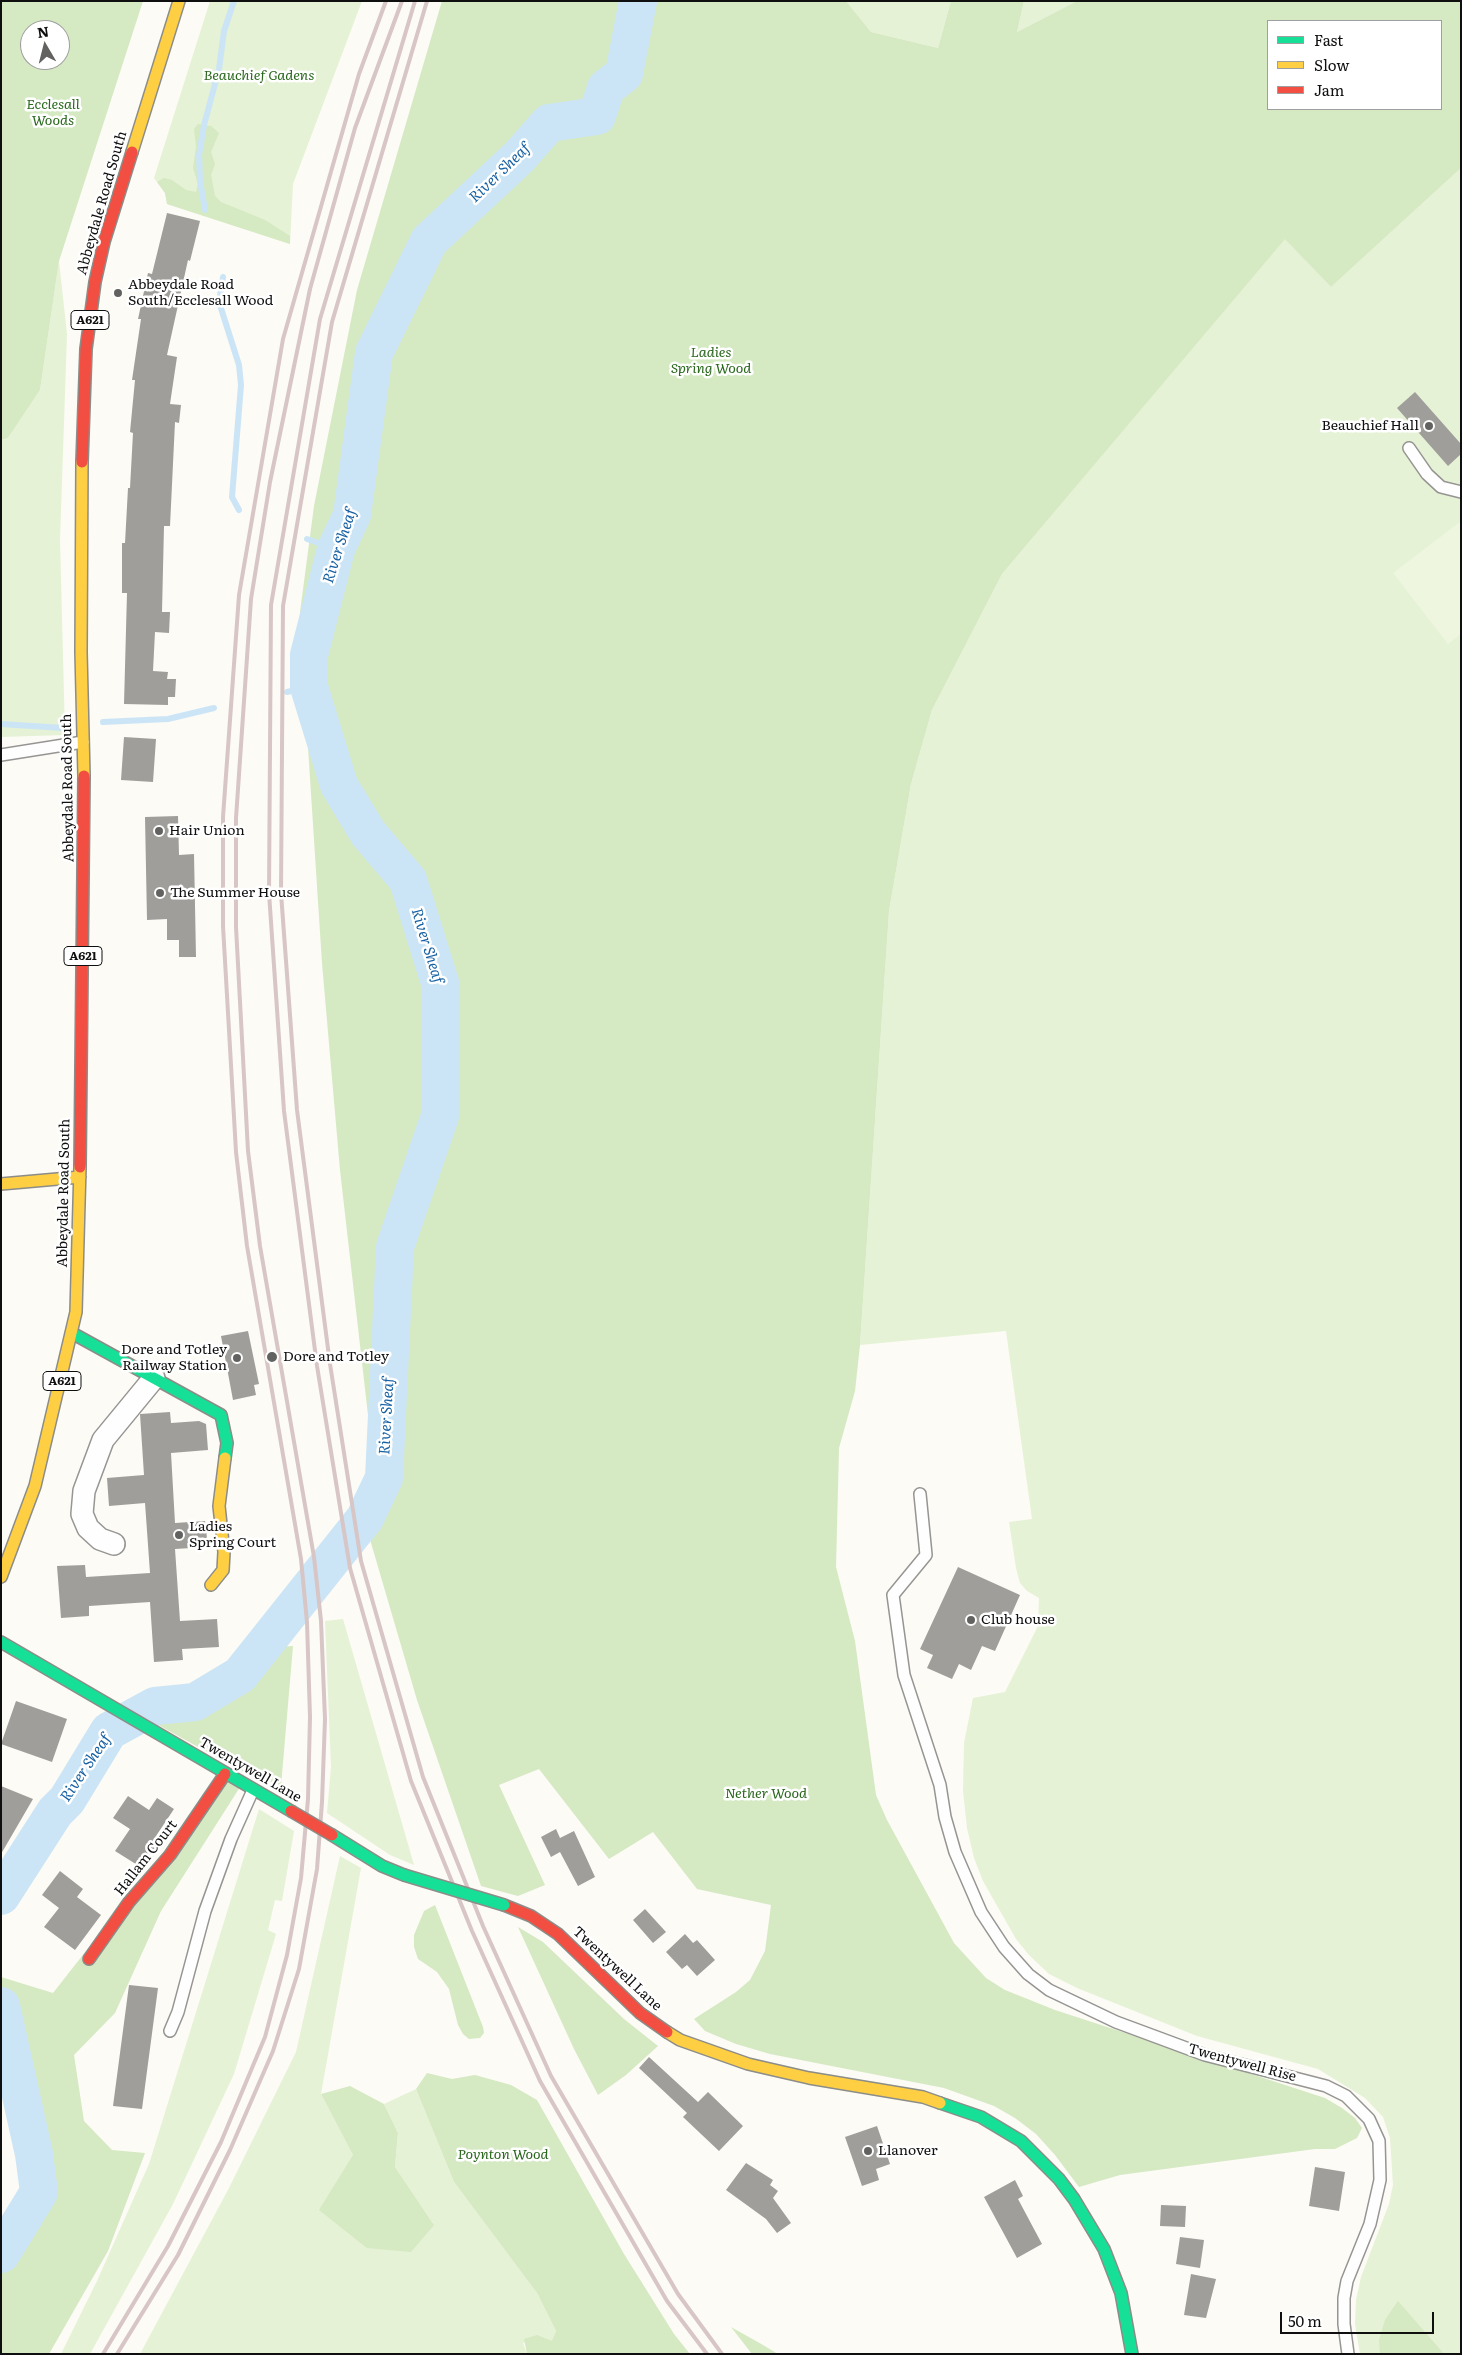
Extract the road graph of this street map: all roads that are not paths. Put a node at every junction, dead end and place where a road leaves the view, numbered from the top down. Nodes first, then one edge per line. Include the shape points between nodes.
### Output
1 (178, 1) edge
2 (1409, 448) dead end
3 (1461, 492) edge
4 (83, 742) junction
5 (1, 754) edge
6 (80, 1176) junction
7 (1, 1184) edge
8 (72, 1332) junction
9 (154, 1378) junction
10 (920, 1494) dead end
11 (114, 1544) dead end
12 (1, 1577) edge
13 (211, 1585) dead end
14 (1, 1642) edge
15 (225, 1774) junction
16 (252, 1790) junction
17 (88, 1959) dead end
18 (170, 2032) dead end
19 (1132, 2354) edge
20 (1348, 2354) edge

1 - 4 street, Abbeydale Road South / A621 via 104,242 93,292 82,417
2 - 3 lane via 1441,488
4 - 5 lane
4 - 6 street, Abbeydale Road South / A621 via 85,821
6 - 7 street
6 - 8 street, Abbeydale Road South / A621 via 79,1255
8 - 9 street
8 - 12 street, Abbeydale Road South / A621 via 35,1486
9 - 11 street via 102,1440 84,1491 82,1514 88,1528 100,1539
9 - 13 street via 221,1414 226,1442 219,1506 224,1552 222,1570
10 - 20 lane, Twentywell Rise via 926,1555 893,1595 904,1675 940,1785 955,1852 981,1912 1004,1947 1040,1985 1116,2022 1205,2055 1326,2086 1346,2096 1368,2120 1379,2141 1380,2180 1370,2224 1346,2290 1344,2324
14 - 15 street, Twentywell Lane
15 - 16 street, Twentywell Lane
15 - 17 street, Hallam Court via 170,1855 129,1902
16 - 18 lane via 205,1911
16 - 19 street, Twentywell Lane, bridge via 404,1876 520,1910 551,1929 640,2012 680,2040 748,2064 923,2097 981,2117 1021,2141 1059,2179 1104,2250 1121,2293

